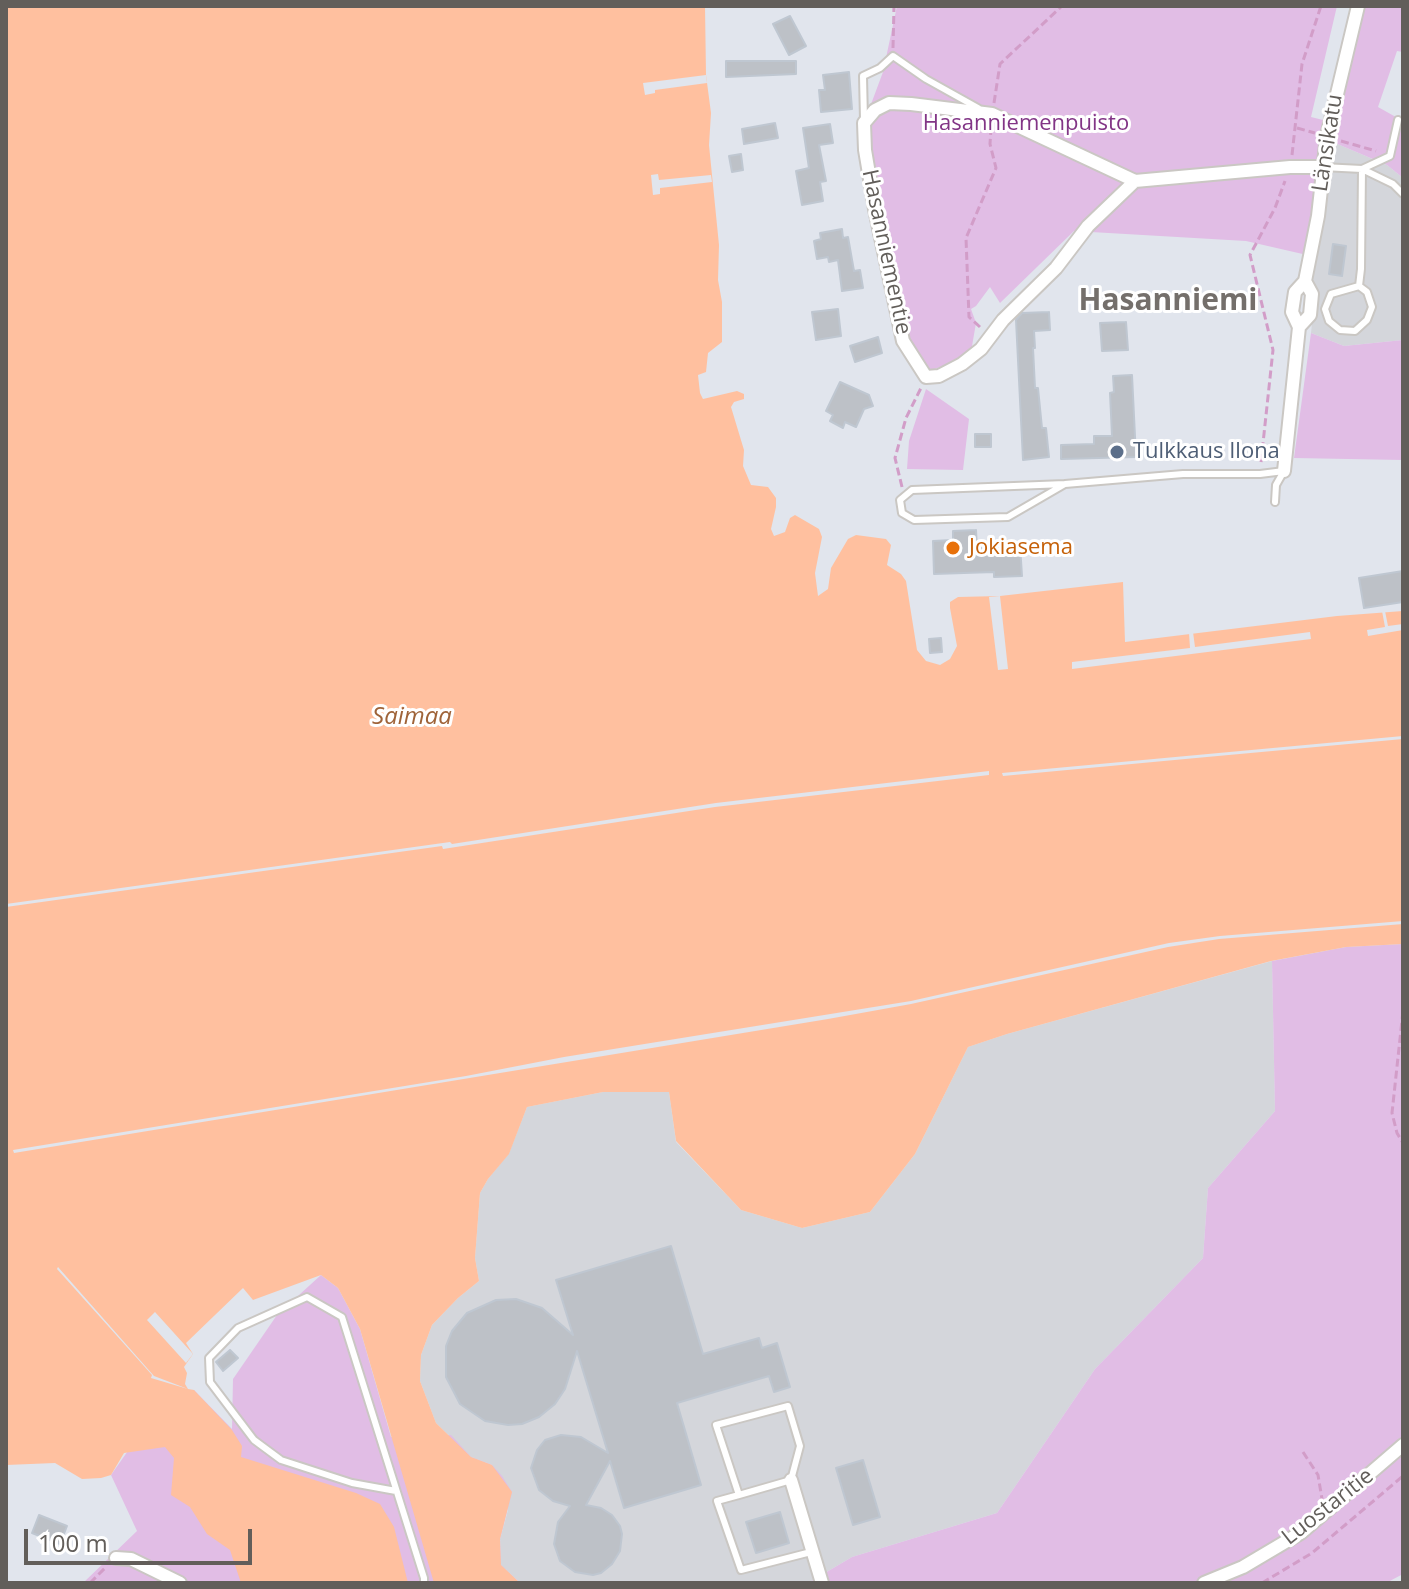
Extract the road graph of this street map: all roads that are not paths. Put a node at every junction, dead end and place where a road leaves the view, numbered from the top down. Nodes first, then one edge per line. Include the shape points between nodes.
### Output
1 (1358, 6) edge
2 (992, 114) junction
3 (1398, 120) dead end
4 (864, 123) junction
5 (1322, 167) junction
6 (1362, 169) junction
7 (1135, 181) junction
8 (1403, 194) edge
9 (1307, 284) junction
10 (1359, 286) junction
11 (1331, 294) junction
12 (1284, 471) junction
13 (1065, 484) junction
14 (1275, 502) dead end
15 (1403, 1445) edge
16 (791, 1480) junction
17 (396, 1491) junction
18 (739, 1495) junction
19 (811, 1552) junction
20 (116, 1558) road end
21 (180, 1583) edge
22 (424, 1583) edge
23 (822, 1583) edge
24 (1204, 1583) edge

1 - 5 street, Länsikatu
2 - 4 street via 889,103
2 - 4 lane via 893,56 863,76
2 - 7 street
3 - 6 lane via 1390,156
4 - 7 street, Hasanniementie via 903,341 926,377 939,376 981,349 1088,226
5 - 6 lane
5 - 7 street
5 - 9 street, Länsikatu
6 - 8 lane
6 - 10 lane
9 - 11 lane
9 - 12 street, Länsikatu via 1295,292 1292,312 1299,327
10 - 11 lane
10 - 11 lane via 1372,307 1355,331 1340,330 1329,321 1325,309
12 - 13 lane
12 - 14 lane
13 - 13 lane via 1008,517 914,520 902,513 900,500 912,490
15 - 24 street, Luostaritie via 1302,1532
16 - 18 lane
16 - 18 lane via 800,1446 788,1406 716,1425
16 - 19 street
17 - 17 lane via 342,1317 307,1297 238,1328 209,1358 210,1382 254,1440 281,1460
17 - 22 lane
18 - 19 lane via 717,1501 741,1570
19 - 23 street
20 - 21 street via 131,1559

